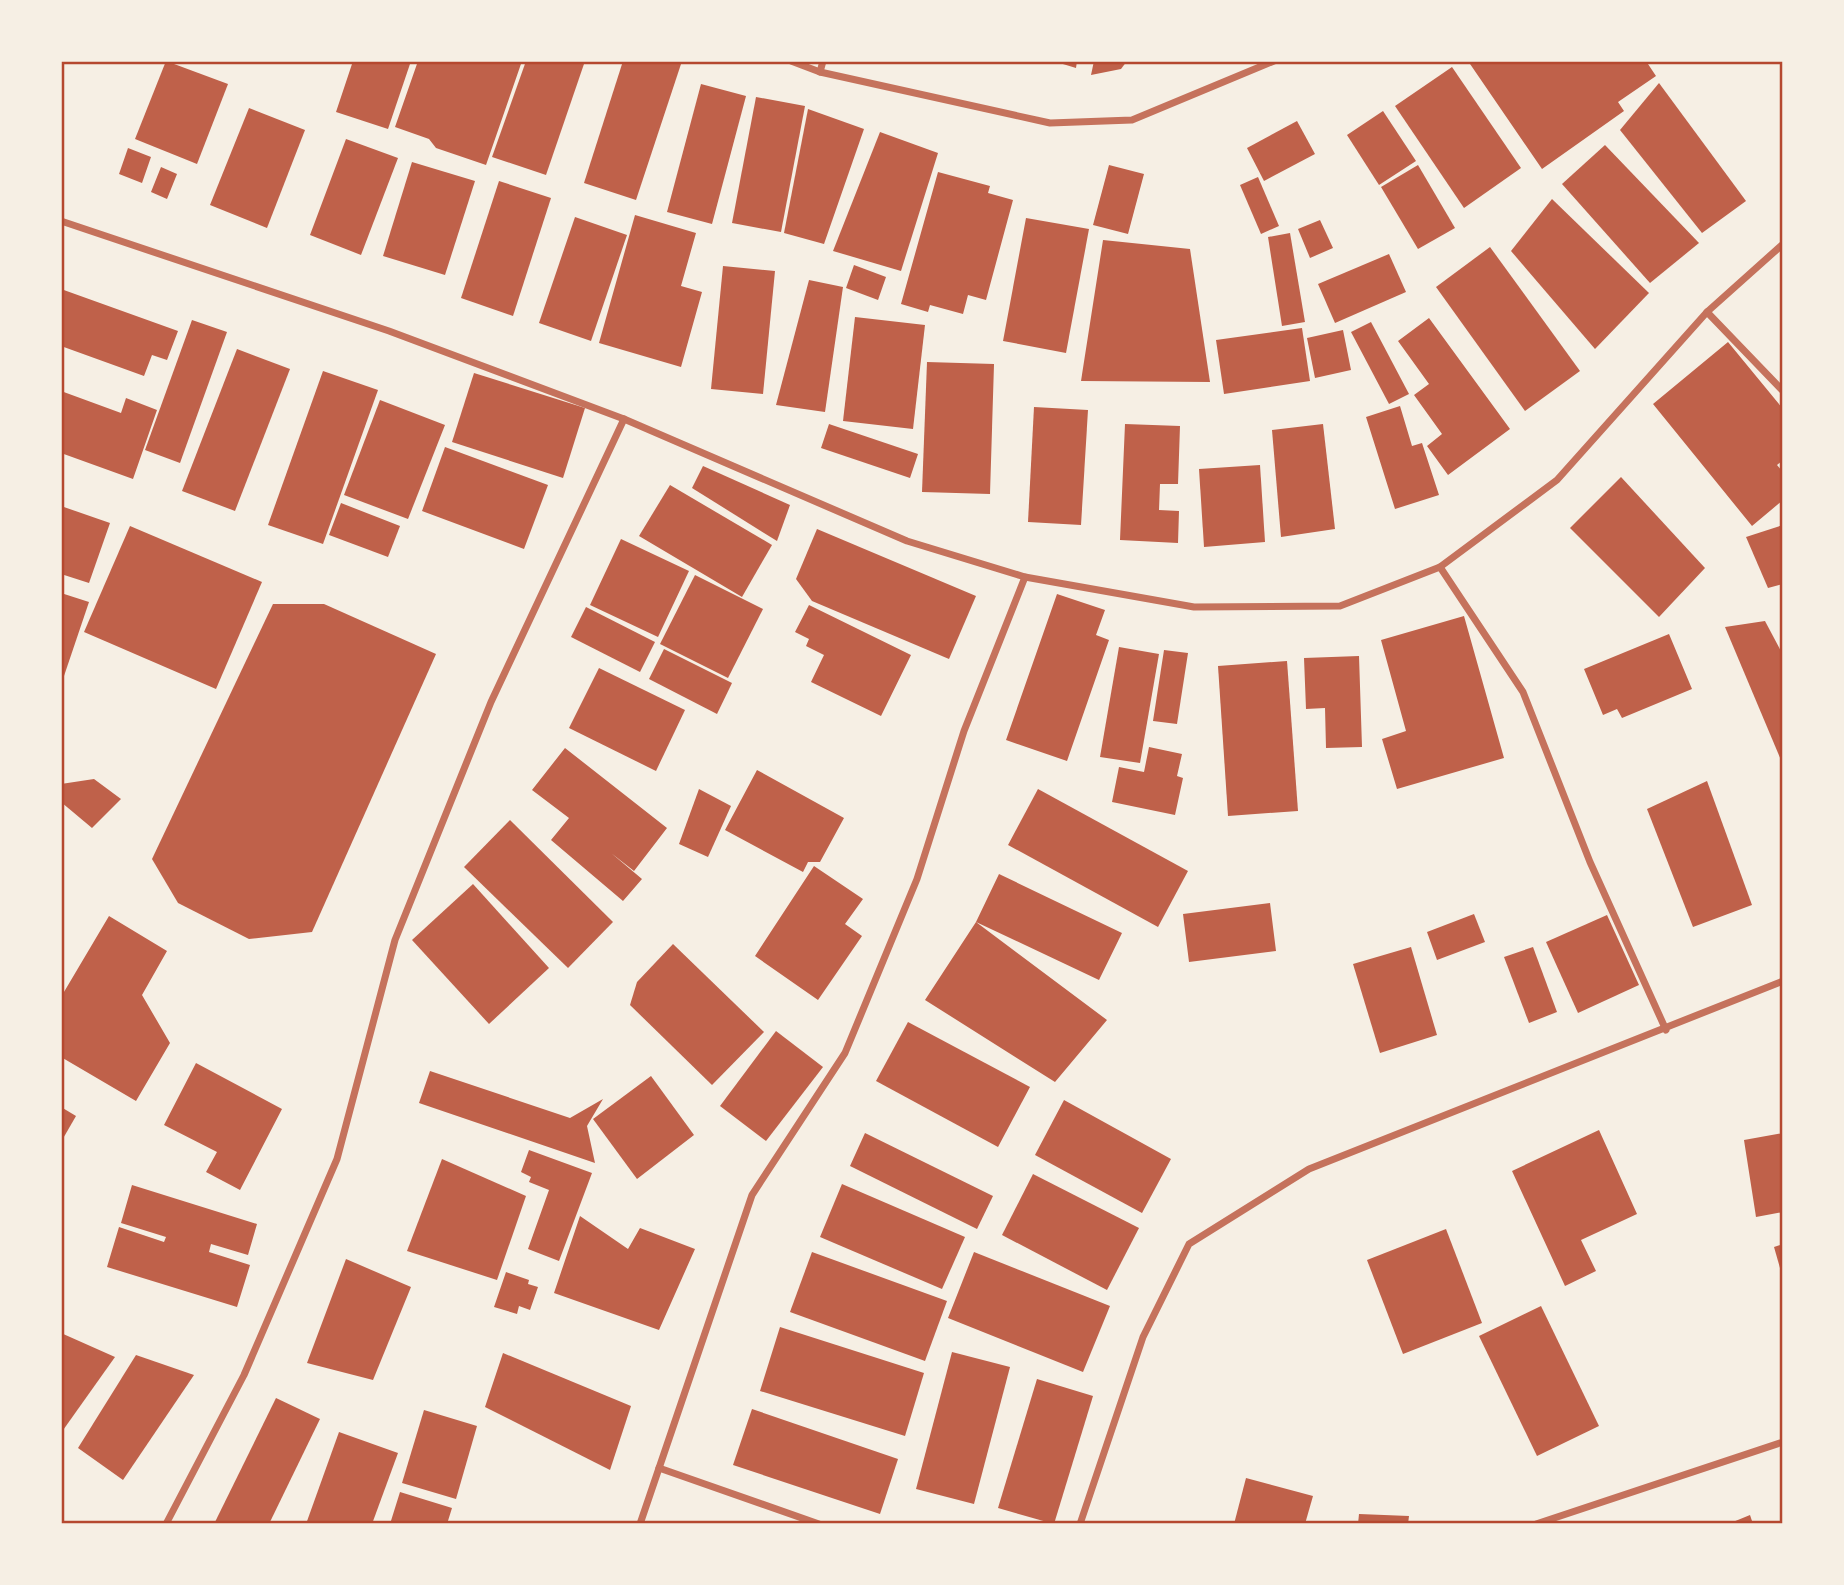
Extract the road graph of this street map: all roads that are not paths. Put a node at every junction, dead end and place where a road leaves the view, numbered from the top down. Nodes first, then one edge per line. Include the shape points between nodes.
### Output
1 (791, 61) edge
2 (824, 61) edge
3 (1274, 61) edge
4 (820, 72) junction
5 (61, 221) edge
6 (1783, 244) edge
7 (1707, 312) junction
8 (1783, 391) edge
9 (624, 419) junction
10 (1440, 567) junction
11 (1026, 577) junction
12 (1783, 981) edge
13 (1666, 1030) junction
14 (1783, 1442) edge
15 (659, 1468) junction
16 (166, 1524) edge
17 (640, 1524) edge
18 (819, 1524) edge
19 (1080, 1524) edge
20 (1536, 1524) edge

1 - 4 street
2 - 4 street
3 - 4 street via 1132,120 1050,123
5 - 9 street via 389,331
6 - 7 street
7 - 8 street
7 - 10 street via 1557,480
9 - 11 street via 906,541
9 - 16 street via 491,702 395,940 337,1159 244,1375
10 - 11 street via 1340,606 1194,607
10 - 13 street via 1523,692 1590,862
11 - 15 street via 964,731 916,879 845,1053 752,1195
12 - 13 street
13 - 19 street via 1309,1169 1189,1244 1143,1337
14 - 20 street
15 - 17 street
15 - 18 street

